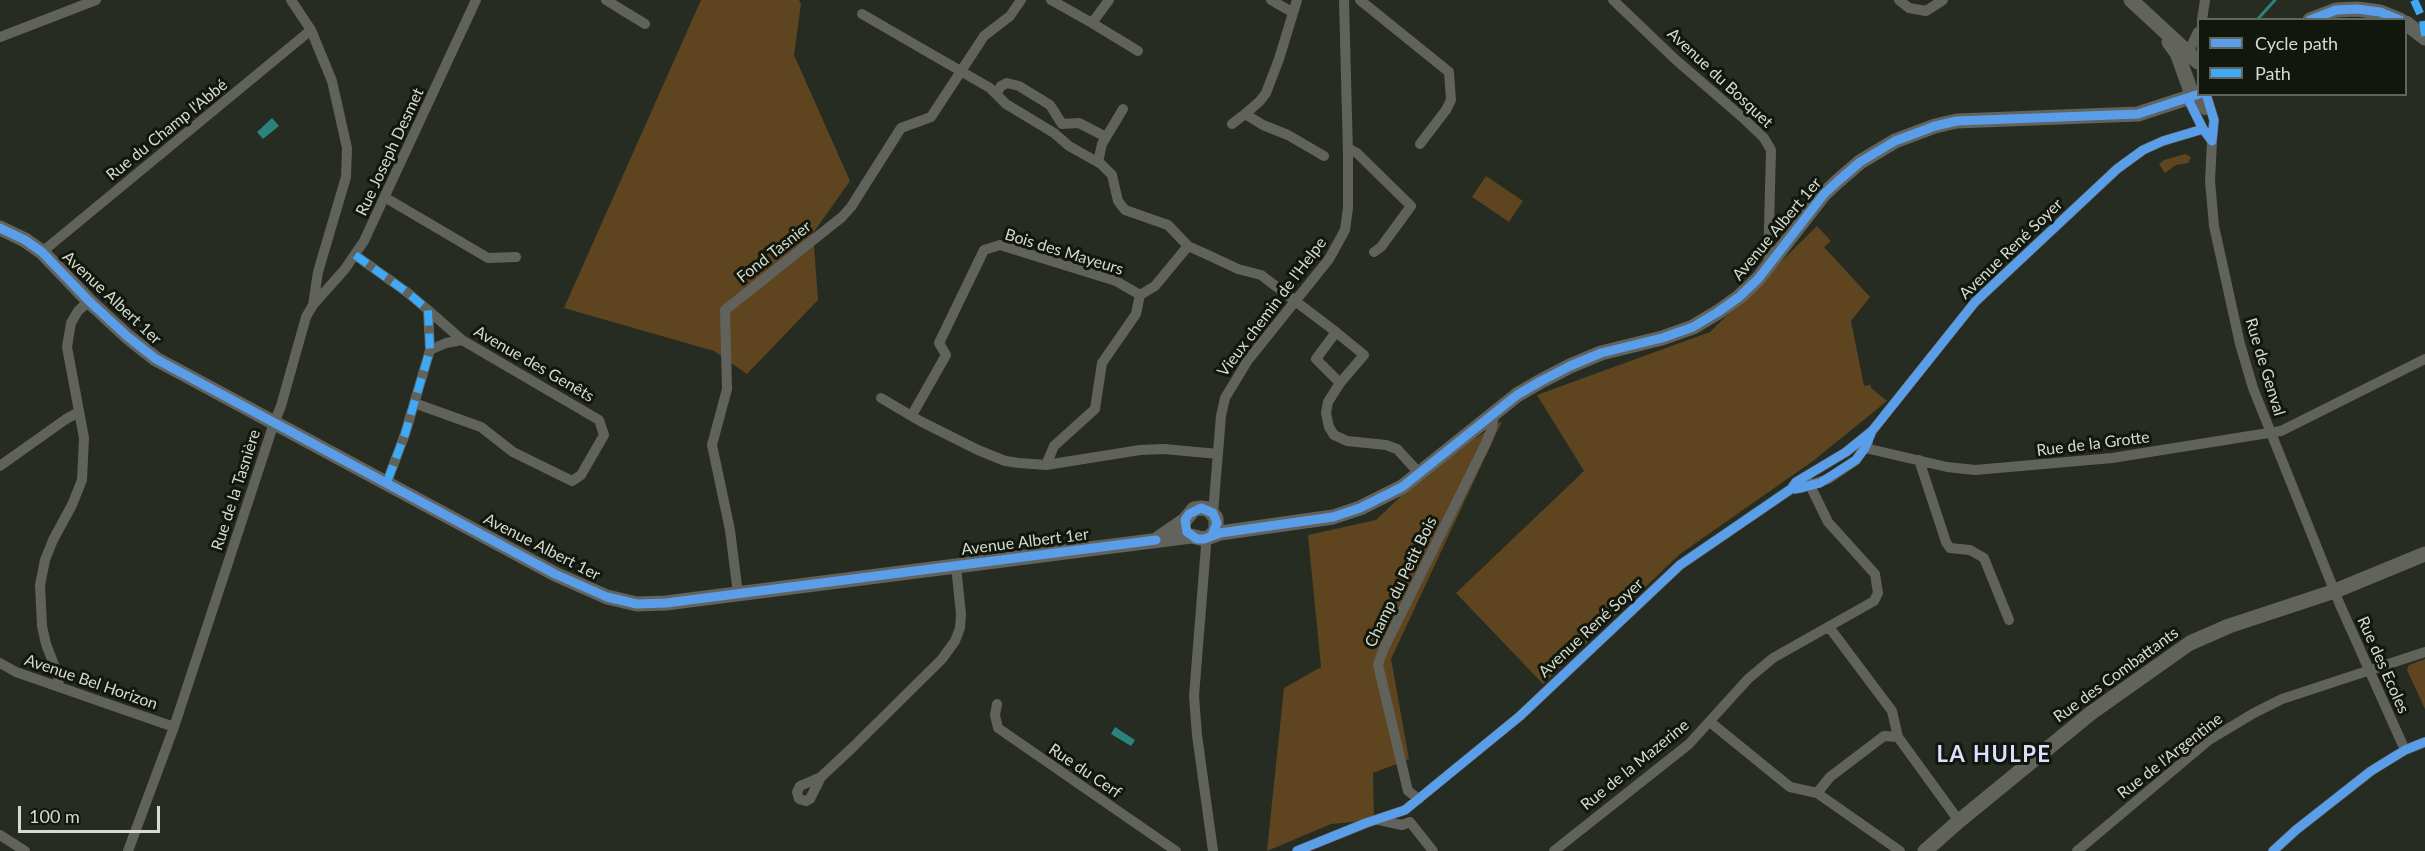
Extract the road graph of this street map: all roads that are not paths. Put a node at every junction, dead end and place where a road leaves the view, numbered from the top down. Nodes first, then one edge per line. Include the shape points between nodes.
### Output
1 (96, 0) edge
2 (291, 0) edge
3 (476, 0) edge
4 (606, 0) edge
5 (1021, 0) edge
6 (1051, 0) edge
7 (1109, 0) edge
8 (1271, 0) edge
9 (1297, 0) edge
10 (1344, 0) edge
11 (1360, 0) edge
12 (1613, 0) edge
13 (1899, 0) edge
14 (1943, 0) edge
15 (2131, 0) edge
16 (2205, 0) edge
17 (1292, 12) junction
18 (862, 14) dead end
19 (2202, 18) edge
20 (2315, 18) edge
21 (2395, 18) edge
22 (1092, 23) junction
23 (645, 24) dead end
24 (2158, 24) junction
25 (2407, 24) edge
26 (311, 30) junction
27 (0, 37) edge
28 (2425, 38) edge
29 (2197, 41) edge
30 (1138, 51) dead end
31 (2193, 58) edge
32 (960, 71) junction
33 (997, 93) junction
34 (2197, 96) edge
35 (1123, 109) dead end
36 (2205, 110) dead end
37 (1245, 114) junction
38 (1062, 124) junction
39 (1232, 124) dead end
40 (2203, 129) junction
41 (1057, 135) junction
42 (1107, 137) junction
43 (2212, 141) junction
44 (1420, 144) dead end
45 (1348, 148) junction
46 (1324, 156) dead end
47 (1098, 162) junction
48 (386, 198) junction
49 (0, 228) edge
50 (1188, 246) junction
51 (42, 252) junction
52 (1374, 252) dead end
53 (355, 255) junction
54 (516, 257) dead end
55 (1768, 266) junction
56 (1140, 295) junction
57 (1296, 300) junction
58 (89, 301) junction
59 (313, 305) junction
60 (428, 310) junction
61 (1336, 332) junction
62 (462, 340) junction
63 (430, 350) junction
64 (2425, 358) edge
65 (1340, 383) junction
66 (881, 398) dead end
67 (414, 403) junction
68 (79, 412) junction
69 (1494, 415) junction
70 (912, 416) junction
71 (274, 423) junction
72 (2270, 434) junction
73 (1861, 446) junction
74 (1218, 454) junction
75 (1919, 460) junction
76 (1046, 465) junction
77 (0, 466) edge
78 (1420, 474) junction
79 (387, 482) junction
80 (1808, 482) junction
81 (1206, 526) junction
82 (1156, 540) junction
83 (2425, 554) edge
84 (956, 566) junction
85 (2336, 591) junction
86 (738, 594) junction
87 (2009, 620) dead end
88 (1829, 627) junction
89 (2425, 652) edge
90 (0, 663) edge
91 (2369, 672) junction
92 (59, 687) junction
93 (997, 704) dead end
94 (1710, 722) junction
95 (174, 727) junction
96 (1898, 736) junction
97 (2425, 742) edge
98 (2405, 750) junction
99 (821, 777) dead end
100 (1817, 793) junction
101 (1419, 799) junction
102 (1404, 817) junction
103 (1959, 821) junction
104 (0, 835) edge
105 (25, 851) edge
106 (128, 851) edge
107 (1176, 851) edge
108 (1213, 851) edge
109 (1297, 851) edge
110 (1433, 851) edge
111 (1554, 851) edge
112 (1900, 851) edge
113 (1925, 851) edge
114 (2077, 851) edge
115 (2273, 851) edge

1 - 27 street
2 - 26 street, Rue de la Tasnière
3 - 48 street, Rue Joseph Desmet
4 - 23 street
5 - 32 street, Fond Tasnier via 1010,16 984,36
6 - 22 street
7 - 22 street
8 - 17 street
9 - 17 street
10 - 45 street, Vieux chemin de l'Helpe
11 - 44 street via 1449,72 1451,99
12 - 55 street, Avenue du Bosquet via 1742,117 1771,150
13 - 14 street via 1909,8 1926,11
15 - 24 main road
16 - 19 street
17 - 37 street via 1266,93
18 - 32 street
20 - 21 main road via 2337,9 2380,12
22 - 30 street
24 - 31 main road
24 - 34 main road
25 - 28 main road
26 - 51 street, Rue du Champ l'Abbé
26 - 59 street, Rue de la Tasnière via 338,99 347,148 344,189 318,272
29 - 31 street
32 - 33 street
32 - 86 street, Fond Tasnier via 931,117 901,128 842,217 725,310 727,388 712,445 730,530
33 - 38 street via 1007,83 1019,86 1050,105
33 - 41 street via 1006,104
34 - 36 street
34 - 40 street
34 - 43 street, Rue de Genval via 2214,120
34 - 55 main road, Avenue Albert 1er via 2138,114 1957,121 1915,132 1877,150 1838,181
35 - 42 street
37 - 39 street
37 - 46 street
38 - 41 street
38 - 42 street via 1079,123
40 - 43 street
40 - 73 street, Avenue René Soyer via 2143,150 2092,192 1975,302
41 - 47 street
42 - 47 street
43 - 72 street, Rue de Genval via 2210,181 2219,252 2240,344
45 - 52 street via 1411,206 1382,247
45 - 57 street, Vieux chemin de l'Helpe via 1346,230
47 - 50 street via 1112,175 1118,201 1125,210 1168,225
48 - 53 street, Rue Joseph Desmet
48 - 54 street via 489,258
49 - 51 main road, Avenue Albert 1er
50 - 56 street via 1155,286
50 - 57 street via 1261,275
51 - 58 main road, Avenue Albert 1er
53 - 59 street, Rue Joseph Desmet
53 - 60 street, Avenue des Genêts
55 - 69 main road, Avenue Albert 1er via 1739,297 1693,327 1601,353 1570,366 1517,395
56 - 70 street, Bois des Mayeurs via 1116,281 1000,245 984,250 939,343 946,355
56 - 76 street via 1136,314 1102,363 1095,410 1054,446
57 - 61 street
57 - 74 street, Vieux chemin de l'Helpe via 1228,392 1221,416
58 - 68 street via 78,311 67,334
58 - 71 main road, Avenue Albert 1er via 156,359
59 - 71 street, Rue de la Tasnière
60 - 62 street, Avenue des Genêts
60 - 63 street
61 - 65 street via 1316,359
61 - 65 street via 1364,355
62 - 63 street
62 - 67 street, Avenue des Genêts via 599,420 604,435 581,475 567,480 513,452 482,427
63 - 67 street
64 - 72 street, Rue de la Grotte
65 - 78 street via 1326,413 1334,435 1347,441 1386,445 1397,450
66 - 70 street
67 - 79 street
68 - 77 street
68 - 92 street via 84,438 82,480 52,540 40,585 42,626
69 - 78 main road, Avenue Albert 1er
69 - 101 street, Champ du Petit Bois via 1486,443 1378,665 1408,791
70 - 76 street via 1005,460
71 - 79 main road, Avenue Albert 1er
71 - 95 street, Rue de la Tasnière
72 - 75 street, Rue de la Grotte via 2112,459 2000,469 1956,468
72 - 85 street, Rue de Genval
73 - 75 street, Rue de la Grotte
73 - 80 street, Avenue René Soyer via 1856,460 1828,479
74 - 76 street via 1140,450
74 - 81 street, Vieux chemin de l'Helpe
75 - 87 street via 1946,542 1950,548 1970,550 1984,558
78 - 81 main road, Avenue Albert 1er via 1383,498 1333,517 1249,529
79 - 86 main road, Avenue Albert 1er via 555,574 607,597 637,604
80 - 88 street, Rue de la Mazerine via 1828,522 1875,574 1878,584 1874,601
80 - 101 street, Avenue René Soyer via 1791,489 1680,565 1520,716
81 - 82 main road, Avenue Albert 1er via 1179,539
81 - 82 main road, Avenue Albert 1er via 1187,532 1185,520
81 - 108 street, Vieux chemin de l'Helpe via 1194,696
82 - 84 main road, Avenue Albert 1er
83 - 85 main road, Rue des Combattants
84 - 86 main road, Avenue Albert 1er
84 - 99 street via 961,614 955,641 942,659
85 - 91 street, Rue des Ecoles
85 - 103 main road, Rue des Combattants via 2190,643 2091,713
88 - 94 street, Rue de la Mazerine via 1773,658 1748,679
88 - 96 street via 1892,711
89 - 91 street, Rue de l'Argentine
90 - 92 street, Avenue Bel Horizon
91 - 98 street, Rue des Ecoles
91 - 114 street, Rue de l'Argentine via 2282,699 2209,740
92 - 95 street, Avenue Bel Horizon
93 - 107 street, Rue du Cerf via 998,728
94 - 100 street via 1782,781
94 - 111 street, Rue de la Mazerine via 1689,744
95 - 106 street, Rue de la Tasnière
96 - 100 street via 1884,736 1830,777
96 - 103 street
97 - 98 street
98 - 115 street via 2371,771
100 - 112 street
101 - 102 street, Avenue René Soyer
102 - 109 street via 1378,820
102 - 110 street
103 - 113 main road, Rue des Combattants
104 - 105 street

